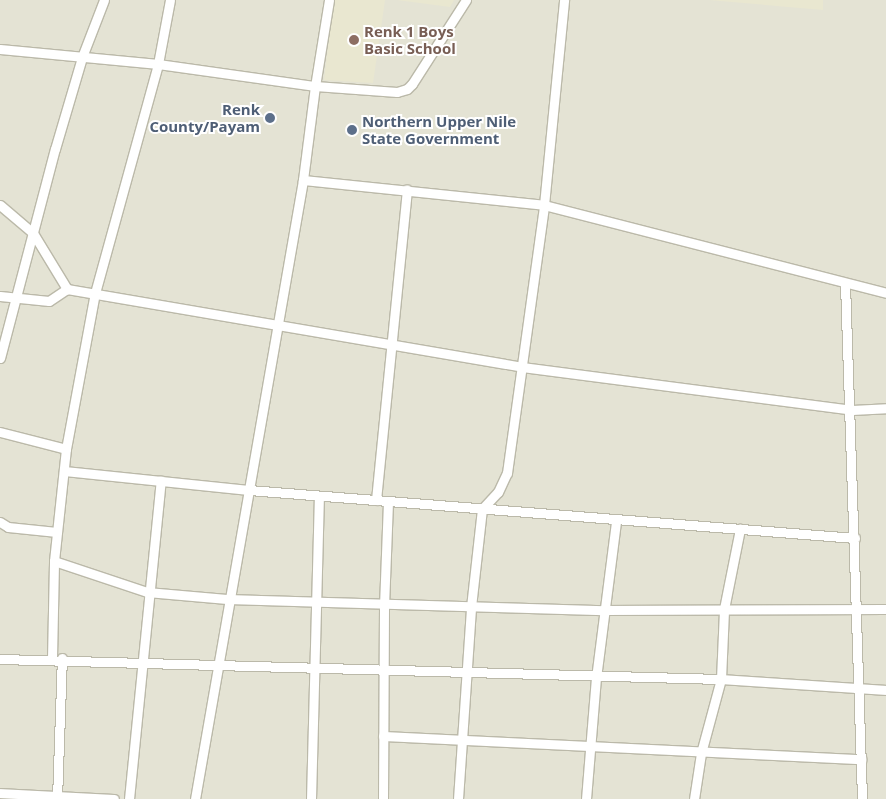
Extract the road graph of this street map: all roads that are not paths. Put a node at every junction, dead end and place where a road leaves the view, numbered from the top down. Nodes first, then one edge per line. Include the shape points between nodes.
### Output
1 (104, 0) edge
2 (170, 0) edge
3 (329, 0) edge
4 (466, 0) edge
5 (564, 0) edge
6 (0, 48) edge
7 (82, 57) junction
8 (158, 64) junction
9 (315, 86) junction
10 (303, 180) junction
11 (407, 190) junction
12 (0, 205) edge
13 (544, 205) junction
14 (33, 232) junction
15 (845, 283) junction
16 (67, 289) junction
17 (95, 293) junction
18 (886, 293) edge
19 (0, 296) edge
20 (17, 297) junction
21 (278, 326) junction
22 (389, 344) junction
23 (0, 358) edge
24 (522, 367) junction
25 (886, 408) edge
26 (852, 410) junction
27 (0, 432) edge
28 (66, 449) junction
29 (64, 471) junction
30 (161, 481) junction
31 (249, 490) junction
32 (318, 496) junction
33 (376, 500) junction
34 (388, 501) junction
35 (482, 509) junction
36 (616, 521) junction
37 (0, 522) edge
38 (740, 529) junction
39 (57, 532) junction
40 (855, 538) junction
41 (54, 561) junction
42 (147, 592) junction
43 (227, 599) junction
44 (315, 603) junction
45 (384, 606) junction
46 (471, 607) junction
47 (886, 608) edge
48 (724, 609) junction
49 (856, 609) junction
50 (604, 610) junction
51 (0, 658) edge
52 (57, 658) junction
53 (141, 660) junction
54 (216, 662) junction
55 (315, 665) junction
56 (383, 668) junction
57 (466, 671) junction
58 (596, 678) junction
59 (721, 679) junction
60 (859, 689) junction
61 (886, 690) edge
62 (383, 736) junction
63 (462, 740) junction
64 (590, 744) junction
65 (701, 753) junction
66 (861, 759) junction
67 (0, 793) edge
68 (57, 798) edge
69 (114, 799) edge
70 (129, 799) edge
71 (195, 799) edge
72 (311, 799) edge
73 (383, 799) edge
74 (458, 799) edge
75 (586, 799) edge
76 (694, 799) edge
77 (862, 799) edge

1 - 7 street
2 - 8 street
3 - 9 street
4 - 9 street via 407,90
5 - 13 street
6 - 7 street
7 - 8 street
7 - 14 street
8 - 9 street
8 - 17 street
9 - 10 street
10 - 11 street
10 - 21 street
11 - 13 street
11 - 22 street
12 - 14 street
13 - 15 street
13 - 24 street
14 - 16 street
14 - 20 street
15 - 18 street
15 - 26 street
16 - 17 street
16 - 20 street via 49,301
17 - 21 street
17 - 28 street
19 - 20 street
20 - 23 street
21 - 22 street
21 - 31 street
22 - 24 street
22 - 33 street
24 - 26 street
24 - 35 street via 507,473 498,492
25 - 26 street
26 - 40 street
27 - 28 street
28 - 29 street
29 - 30 street
29 - 39 street
30 - 31 street
30 - 42 street
31 - 32 street
31 - 43 street
32 - 33 street
32 - 44 street
33 - 34 street
34 - 35 street
34 - 45 street
35 - 36 street
35 - 46 street
36 - 38 street
36 - 50 street
37 - 39 street via 8,527
38 - 40 street
38 - 48 street
39 - 41 street
40 - 49 street
41 - 42 street
41 - 52 street
42 - 43 street
42 - 53 street
43 - 44 street
43 - 54 street
44 - 45 street
44 - 55 street
45 - 46 street
45 - 56 street
46 - 50 street
46 - 57 street
47 - 49 street
48 - 49 street
48 - 50 street
48 - 59 street
49 - 60 street
50 - 58 street
51 - 52 street
52 - 53 street
52 - 68 street
53 - 54 street
53 - 70 street
54 - 55 street
54 - 71 street
55 - 56 street
55 - 72 street
56 - 57 street
56 - 62 street
57 - 58 street
57 - 63 street
58 - 59 street
58 - 64 street
59 - 60 street
59 - 65 street
60 - 61 street
60 - 66 street
62 - 63 street
62 - 73 street
63 - 64 street
63 - 74 street
64 - 65 street
64 - 75 street
65 - 66 street
65 - 76 street
66 - 77 street
67 - 68 street
68 - 69 street

